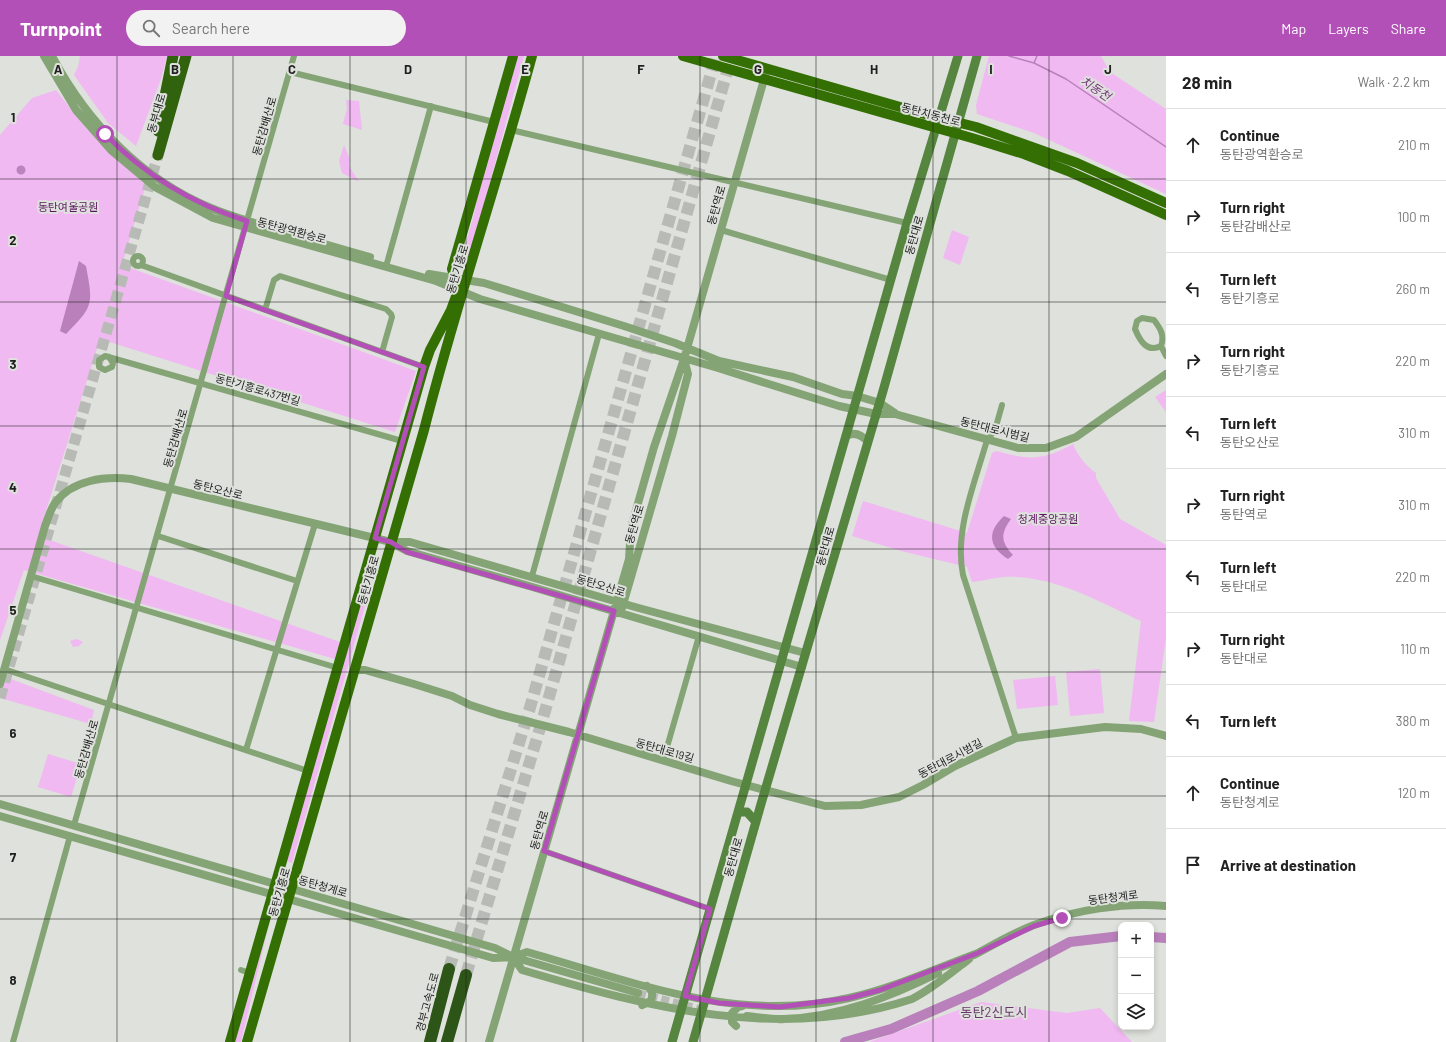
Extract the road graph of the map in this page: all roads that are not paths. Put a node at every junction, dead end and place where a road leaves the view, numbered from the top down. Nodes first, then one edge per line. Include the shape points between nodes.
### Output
1 (44, 56) edge
2 (52, 56) edge
3 (173, 56) edge
4 (179, 56) edge
5 (186, 56) edge
6 (191, 56) edge
7 (294, 56) edge
8 (513, 56) edge
9 (532, 56) edge
10 (683, 56) edge
11 (724, 56) edge
12 (958, 56) edge
13 (977, 56) edge
14 (767, 68) junction
15 (290, 72) junction
16 (764, 80) junction
17 (431, 106) junction
18 (170, 111) junction
19 (939, 117) junction
20 (494, 122) junction
21 (958, 122) junction
22 (936, 128) junction
23 (511, 130) junction
24 (158, 131) junction
25 (955, 133) junction
26 (734, 182) junction
27 (1166, 203) edge
28 (1166, 215) edge
29 (907, 223) junction
30 (246, 225) junction
31 (721, 230) junction
32 (457, 252) junction
33 (473, 259) junction
34 (387, 262) junction
35 (141, 265) dead end
36 (455, 277) junction
37 (467, 279) junction
38 (891, 280) junction
39 (460, 292) junction
40 (226, 296) junction
41 (265, 310) junction
42 (599, 334) junction
43 (1161, 346) junction
44 (687, 348) junction
45 (382, 352) junction
46 (1166, 356) edge
47 (109, 357) junction
48 (684, 359) junction
49 (113, 363) junction
50 (131, 363) junction
51 (718, 365) junction
52 (424, 367) junction
53 (1166, 374) edge
54 (201, 383) junction
55 (858, 396) junction
56 (670, 400) junction
57 (679, 403) junction
58 (880, 403) junction
59 (1002, 405) dead end
60 (854, 410) junction
61 (876, 414) junction
62 (895, 414) junction
63 (846, 436) junction
64 (987, 440) junction
65 (402, 441) junction
66 (868, 442) junction
67 (171, 488) junction
68 (315, 524) junction
69 (158, 536) junction
70 (375, 538) junction
71 (391, 542) junction
72 (31, 576) junction
73 (532, 576) junction
74 (297, 581) junction
75 (620, 602) junction
76 (137, 608) junction
77 (617, 612) junction
78 (700, 636) junction
79 (757, 640) junction
80 (785, 648) junction
81 (276, 649) junction
82 (753, 653) junction
83 (806, 653) junction
84 (781, 660) junction
85 (802, 666) junction
86 (338, 668) junction
87 (4, 670) junction
88 (355, 670) junction
89 (0, 684) edge
90 (109, 704) junction
91 (578, 736) junction
92 (1166, 736) edge
93 (1016, 738) junction
94 (246, 750) junction
95 (663, 761) junction
96 (308, 771) junction
97 (746, 785) junction
98 (765, 791) junction
99 (0, 804) edge
100 (738, 812) junction
101 (0, 816) edge
102 (756, 822) junction
103 (74, 825) junction
104 (70, 836) junction
105 (544, 851) junction
106 (275, 884) junction
107 (292, 889) junction
108 (272, 895) junction
109 (289, 899) junction
110 (1166, 906) edge
111 (710, 909) junction
112 (263, 925) junction
113 (280, 930) junction
114 (978, 953) junction
115 (513, 957) junction
116 (449, 970) tunnel mouth
117 (466, 975) tunnel mouth
118 (646, 985) junction
119 (638, 993) tunnel mouth
120 (685, 996) junction
121 (705, 1000) junction
122 (642, 1005) junction
123 (743, 1006) junction
124 (679, 1015) junction
125 (747, 1016) dead end
126 (700, 1019) junction
127 (755, 1027) dead end
128 (809, 1027) dead end
129 (782, 1028) dead end
130 (694, 1040) edge
131 (13, 1042) edge
132 (230, 1042) edge
133 (247, 1042) edge
134 (430, 1042) edge
135 (447, 1042) edge
136 (489, 1042) edge
137 (672, 1042) edge

1 - 30 street, 동탄광역환승로 via 76,110 100,139 127,165 155,187 190,207 213,218
2 - 30 street, 동탄광역환승로 via 69,87 92,118 132,159 194,200
3 - 24 highway
4 - 24 highway, 동부대로
5 - 18 highway, 동부대로
6 - 18 highway
7 - 15 street, 동탄감배산로
8 - 20 main road, 동탄기흥로
9 - 23 main road, 동탄기흥로
10 - 16 main road, 동탄치동천로
11 - 14 main road, 동탄치동천로
12 - 19 main road, 동탄대로
13 - 21 main road, 동탄대로
14 - 16 street, 동탄역로
14 - 19 main road, 동탄치동천로
15 - 17 street
15 - 30 street, 동탄감배산로
16 - 22 main road, 동탄치동천로
16 - 26 street, 동탄역로
17 - 20 street
17 - 34 street
18 - 24 highway, 동부대로 via 155,153
19 - 21 main road, 동탄치동천로
19 - 22 main road, 동탄대로
20 - 32 main road, 동탄기흥로
21 - 25 main road, 동탄대로
21 - 27 main road, 동탄치동천로 via 1050,152
22 - 25 main road, 동탄치동천로
22 - 29 main road, 동탄대로
23 - 26 street
23 - 33 main road, 동탄기흥로
25 - 28 main road, 동탄치동천로 via 1024,154 1068,171
25 - 58 main road, 동탄대로
26 - 29 street
26 - 31 street, 동탄역로
29 - 38 main road, 동탄대로
30 - 34 street, 동탄광역환승로
30 - 39 street, 동탄광역환승로 via 436,281
30 - 40 street, 동탄감배산로
31 - 38 street
31 - 44 street, 동탄역로
32 - 33 main road via 464,261
32 - 36 main road, 동탄기흥로 via 452,269
33 - 37 main road, 동탄기흥로
34 - 36 street, 동탄광역환승로 via 438,276
35 - 40 street
36 - 37 street, 동탄광역환승로
36 - 39 main road, 동탄기흥로
37 - 39 main road, 동탄기흥로
37 - 44 street, 동탄광역환승로 via 624,326
38 - 55 main road, 동탄대로
39 - 42 street, 동탄광역환승로
39 - 52 main road, 동탄기흥로
39 - 71 main road, 동탄기흥로 via 424,430
40 - 41 street
40 - 54 street, 동탄감배산로
41 - 45 street
41 - 45 street via 274,280 280,276 386,309 392,317
42 - 48 street
42 - 73 street
43 - 43 street via 1151,349 1146,347 1135,329 1137,322 1142,318 1154,320 1163,335
43 - 46 street
44 - 48 street, 동탄역로
44 - 51 street
45 - 52 street
47 - 49 street
47 - 49 street via 98,360 99,367 105,370 112,367
47 - 50 street, 동탄기흥로437번길
48 - 51 street
48 - 56 street, 동탄역로
48 - 57 street, 동탄역로 via 688,374
49 - 50 street
50 - 54 street, 동탄기흥로437번길
51 - 55 street via 792,377 842,394
51 - 60 street, 동탄대로시범길
52 - 65 main road, 동탄기흥로
53 - 64 street, 동탄대로시범길 via 1076,437 1063,443 1026,450
54 - 65 street, 동탄기흥로437번길
54 - 67 street, 동탄감배산로
55 - 58 street
55 - 60 main road, 동탄대로
56 - 57 street
56 - 75 street, 동탄역로 via 631,528 629,559
57 - 75 street, 동탄역로 via 670,443
58 - 61 main road, 동탄대로
58 - 62 street, 동탄대로시범길
59 - 64 street via 995,430
60 - 61 street, 동탄대로시범길
60 - 63 main road, 동탄대로
61 - 62 street, 동탄대로시범길
61 - 66 main road, 동탄대로
62 - 64 street, 동탄대로시범길
63 - 66 street via 856,434 863,436
63 - 80 main road, 동탄대로
64 - 93 street via 961,533 961,566
65 - 70 main road, 동탄기흥로
66 - 83 main road, 동탄대로
67 - 68 street, 동탄오산로
67 - 69 street, 동탄감배산로
67 - 72 street, 동탄오산로 via 117,477 92,480 68,492 55,503 50,513
68 - 70 street, 동탄오산로
68 - 74 street
69 - 74 street
69 - 76 street, 동탄감배산로
70 - 71 street, 동탄오산로
70 - 86 main road, 동탄기흥로
71 - 73 street, 동탄오산로 via 410,542
71 - 77 street, 동탄오산로 via 407,552
71 - 88 main road, 동탄기흥로
72 - 76 street
72 - 87 street, 동탄오산로
73 - 75 street, 동탄오산로
74 - 81 street
75 - 77 street, 동탄역로
75 - 79 street, 동탄오산로
76 - 81 street
76 - 90 street, 동탄감배산로
77 - 78 street, 동탄오산로
77 - 91 street, 동탄역로 via 610,625
78 - 82 street, 동탄오산로
78 - 95 street
79 - 80 street, 동탄오산로
79 - 82 street via 758,649
80 - 83 street, 동탄오산로
80 - 84 main road, 동탄대로
81 - 86 street
81 - 94 street
82 - 84 street, 동탄오산로
83 - 85 main road, 동탄대로
84 - 85 street, 동탄오산로
84 - 97 main road, 동탄대로
85 - 98 main road, 동탄대로
86 - 96 main road, 동탄기흥로
87 - 89 street, 동탄오산로
87 - 90 street
88 - 91 street, 동탄대로19길 via 363,675 436,695 510,723 566,738
88 - 107 main road, 동탄기흥로
90 - 94 street
90 - 103 street, 동탄감배산로
91 - 95 street, 동탄대로19길
91 - 105 street, 동탄역로
92 - 93 street, 동탄대로시범길 via 1141,729 1104,727
93 - 98 street, 동탄대로시범길 via 955,766 899,797 878,802 825,806
94 - 96 street
95 - 97 street, 동탄대로19길
96 - 106 main road, 동탄기흥로
97 - 98 street, 동탄대로시범길
97 - 100 main road, 동탄대로
98 - 102 main road, 동탄대로
99 - 103 street, 동탄청계로
100 - 102 main road via 747,812
100 - 111 main road, 동탄대로
101 - 104 street
102 - 121 main road, 동탄대로
103 - 106 street, 동탄청계로
104 - 108 street
104 - 131 street
105 - 111 street
105 - 115 street, 동탄역로
106 - 107 street, 동탄청계로
106 - 108 main road, 동탄기흥로
107 - 109 main road, 동탄기흥로
107 - 115 street, 동탄청계로 via 495,948
108 - 109 street
108 - 112 main road, 동탄기흥로
109 - 113 main road, 동탄기흥로
109 - 115 street via 493,958
110 - 114 street, 동탄청계로 via 1136,904 1093,909 1034,926
111 - 120 main road, 동탄대로
112 - 113 main road via 273,923
112 - 132 main road, 동탄기흥로 via 245,971
113 - 133 main road, 동탄기흥로
114 - 123 street via 880,990 849,998 780,1007
114 - 125 street, 동탄청계로 via 898,993 867,1004 835,1012 783,1019
114 - 128 street via 942,980 913,998 888,1009 863,1017
115 - 118 street via 528,952
115 - 119 street, 동탄청계로
115 - 122 street via 522,970
115 - 136 street, 동탄역로
116 - 134 highway, 경부고속도로
117 - 135 highway
118 - 120 street
118 - 122 street via 653,995 651,1000
120 - 121 street
120 - 124 main road, 동탄대로
121 - 123 street
121 - 126 main road, 동탄대로
122 - 124 street
123 - 126 street via 732,1012 732,1022 739,1026
124 - 126 street
124 - 137 main road, 동탄대로
126 - 130 main road, 동탄대로
127 - 129 street

